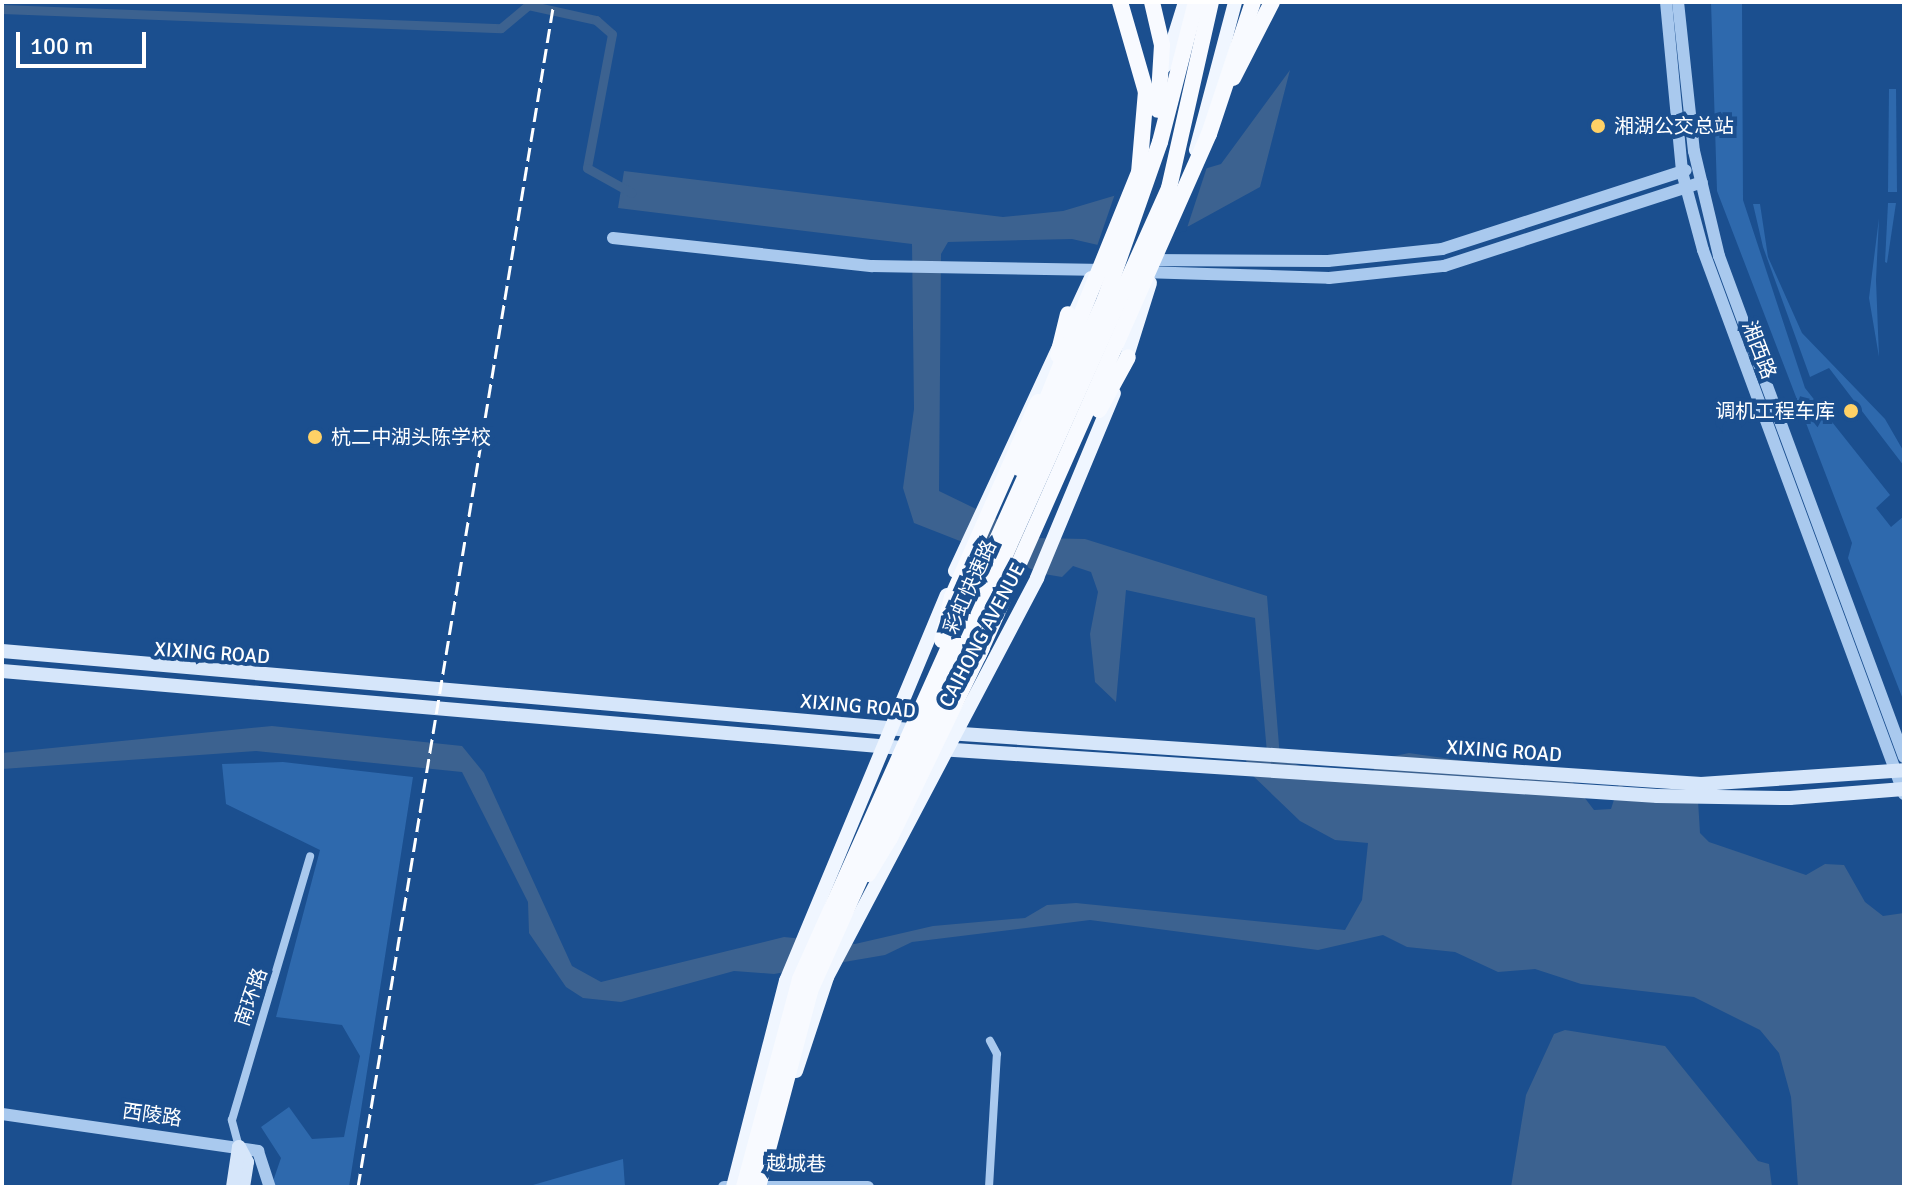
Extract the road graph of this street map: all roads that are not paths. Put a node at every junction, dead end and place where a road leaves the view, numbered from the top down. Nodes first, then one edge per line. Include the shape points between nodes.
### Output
1 (1120, 2) edge
2 (1152, 2) edge
3 (1185, 2) edge
4 (1196, 2) edge
5 (1211, 2) edge
6 (1235, 2) edge
7 (1253, 2) edge
8 (1272, 2) edge
9 (1666, 2) edge
10 (1678, 2) edge
11 (1209, 134) junction
12 (1698, 165) junction
13 (1682, 172) junction
14 (1133, 179) junction
15 (1702, 182) junction
16 (1686, 188) junction
17 (613, 238) dead end
18 (1099, 262) junction
19 (1155, 266) junction
20 (1068, 314) junction
21 (1128, 357) junction
22 (942, 640) junction
23 (2, 651) edge
24 (978, 656) junction
25 (2, 671) edge
26 (895, 729) junction
27 (1896, 741) edge
28 (887, 749) junction
29 (945, 749) junction
30 (1904, 757) edge
31 (1900, 771) edge
32 (1904, 791) edge
33 (310, 856) dead end
34 (834, 918) junction
35 (990, 1041) dead end
36 (2, 1114) edge
37 (239, 1147) junction
38 (763, 1185) edge
39 (233, 1187) edge
40 (243, 1187) edge
41 (270, 1187) edge
42 (733, 1187) edge
43 (868, 1187) edge
44 (989, 1187) edge

1 - 14 highway, bridge via 1138,45 1146,92
2 - 14 highway, bridge via 1164,92
3 - 14 main road, CAIHONG AVENUE
4 - 34 highway, 彩虹快速路, bridge via 1160,142 1105,299
5 - 34 highway, 彩虹快速路, bridge via 1169,188
6 - 19 main road, CAIHONG AVENUE, bridge via 1192,165
7 - 11 highway, bridge
8 - 11 highway, bridge
9 - 13 street, 湘西路
10 - 12 street, 湘西路
11 - 24 highway, bridge
12 - 13 street
12 - 15 street, 湘西路
13 - 16 street, 湘西路
13 - 19 street via 1442,249 1328,261
14 - 18 main road, CAIHONG AVENUE, bridge
14 - 22 highway, bridge
15 - 16 street
15 - 27 street, 湘西路 via 1747,337
16 - 19 street via 1444,266 1329,278
16 - 27 street, 湘西路 via 1722,309
17 - 18 street via 906,267
18 - 19 street
18 - 20 main road, CAIHONG AVENUE
19 - 21 main road, CAIHONG AVENUE
20 - 22 highway via 1045,387 952,597
20 - 26 main road, CAIHONG AVENUE via 962,553
21 - 24 highway, bridge via 1020,586
21 - 29 main road, CAIHONG AVENUE via 1049,538 1037,578
22 - 34 highway, bridge via 860,822
23 - 26 main road, XIXING ROAD
24 - 34 highway, bridge via 890,838
25 - 28 main road, XIXING ROAD
26 - 28 main road, CAIHONG AVENUE
26 - 31 main road, XIXING ROAD via 1701,784
27 - 30 street, 湘西路
27 - 31 street, 湘西路
28 - 29 main road, XIXING ROAD
28 - 42 main road, CAIHONG AVENUE via 786,981
29 - 32 main road, XIXING ROAD via 1657,796 1790,798
29 - 38 main road, CAIHONG AVENUE via 890,870 827,977
31 - 32 street, 湘西路
33 - 37 street, 南环路 via 232,1120
34 - 38 highway, 彩虹快速路, bridge via 810,991
34 - 42 highway, 彩虹快速路, bridge via 769,1073
35 - 44 street via 997,1067
36 - 37 street, 西陵路
37 - 39 main road
37 - 40 main road via 247,1162
37 - 41 street via 264,1158
38 - 42 street, 越城巷
38 - 43 street, 越城巷

